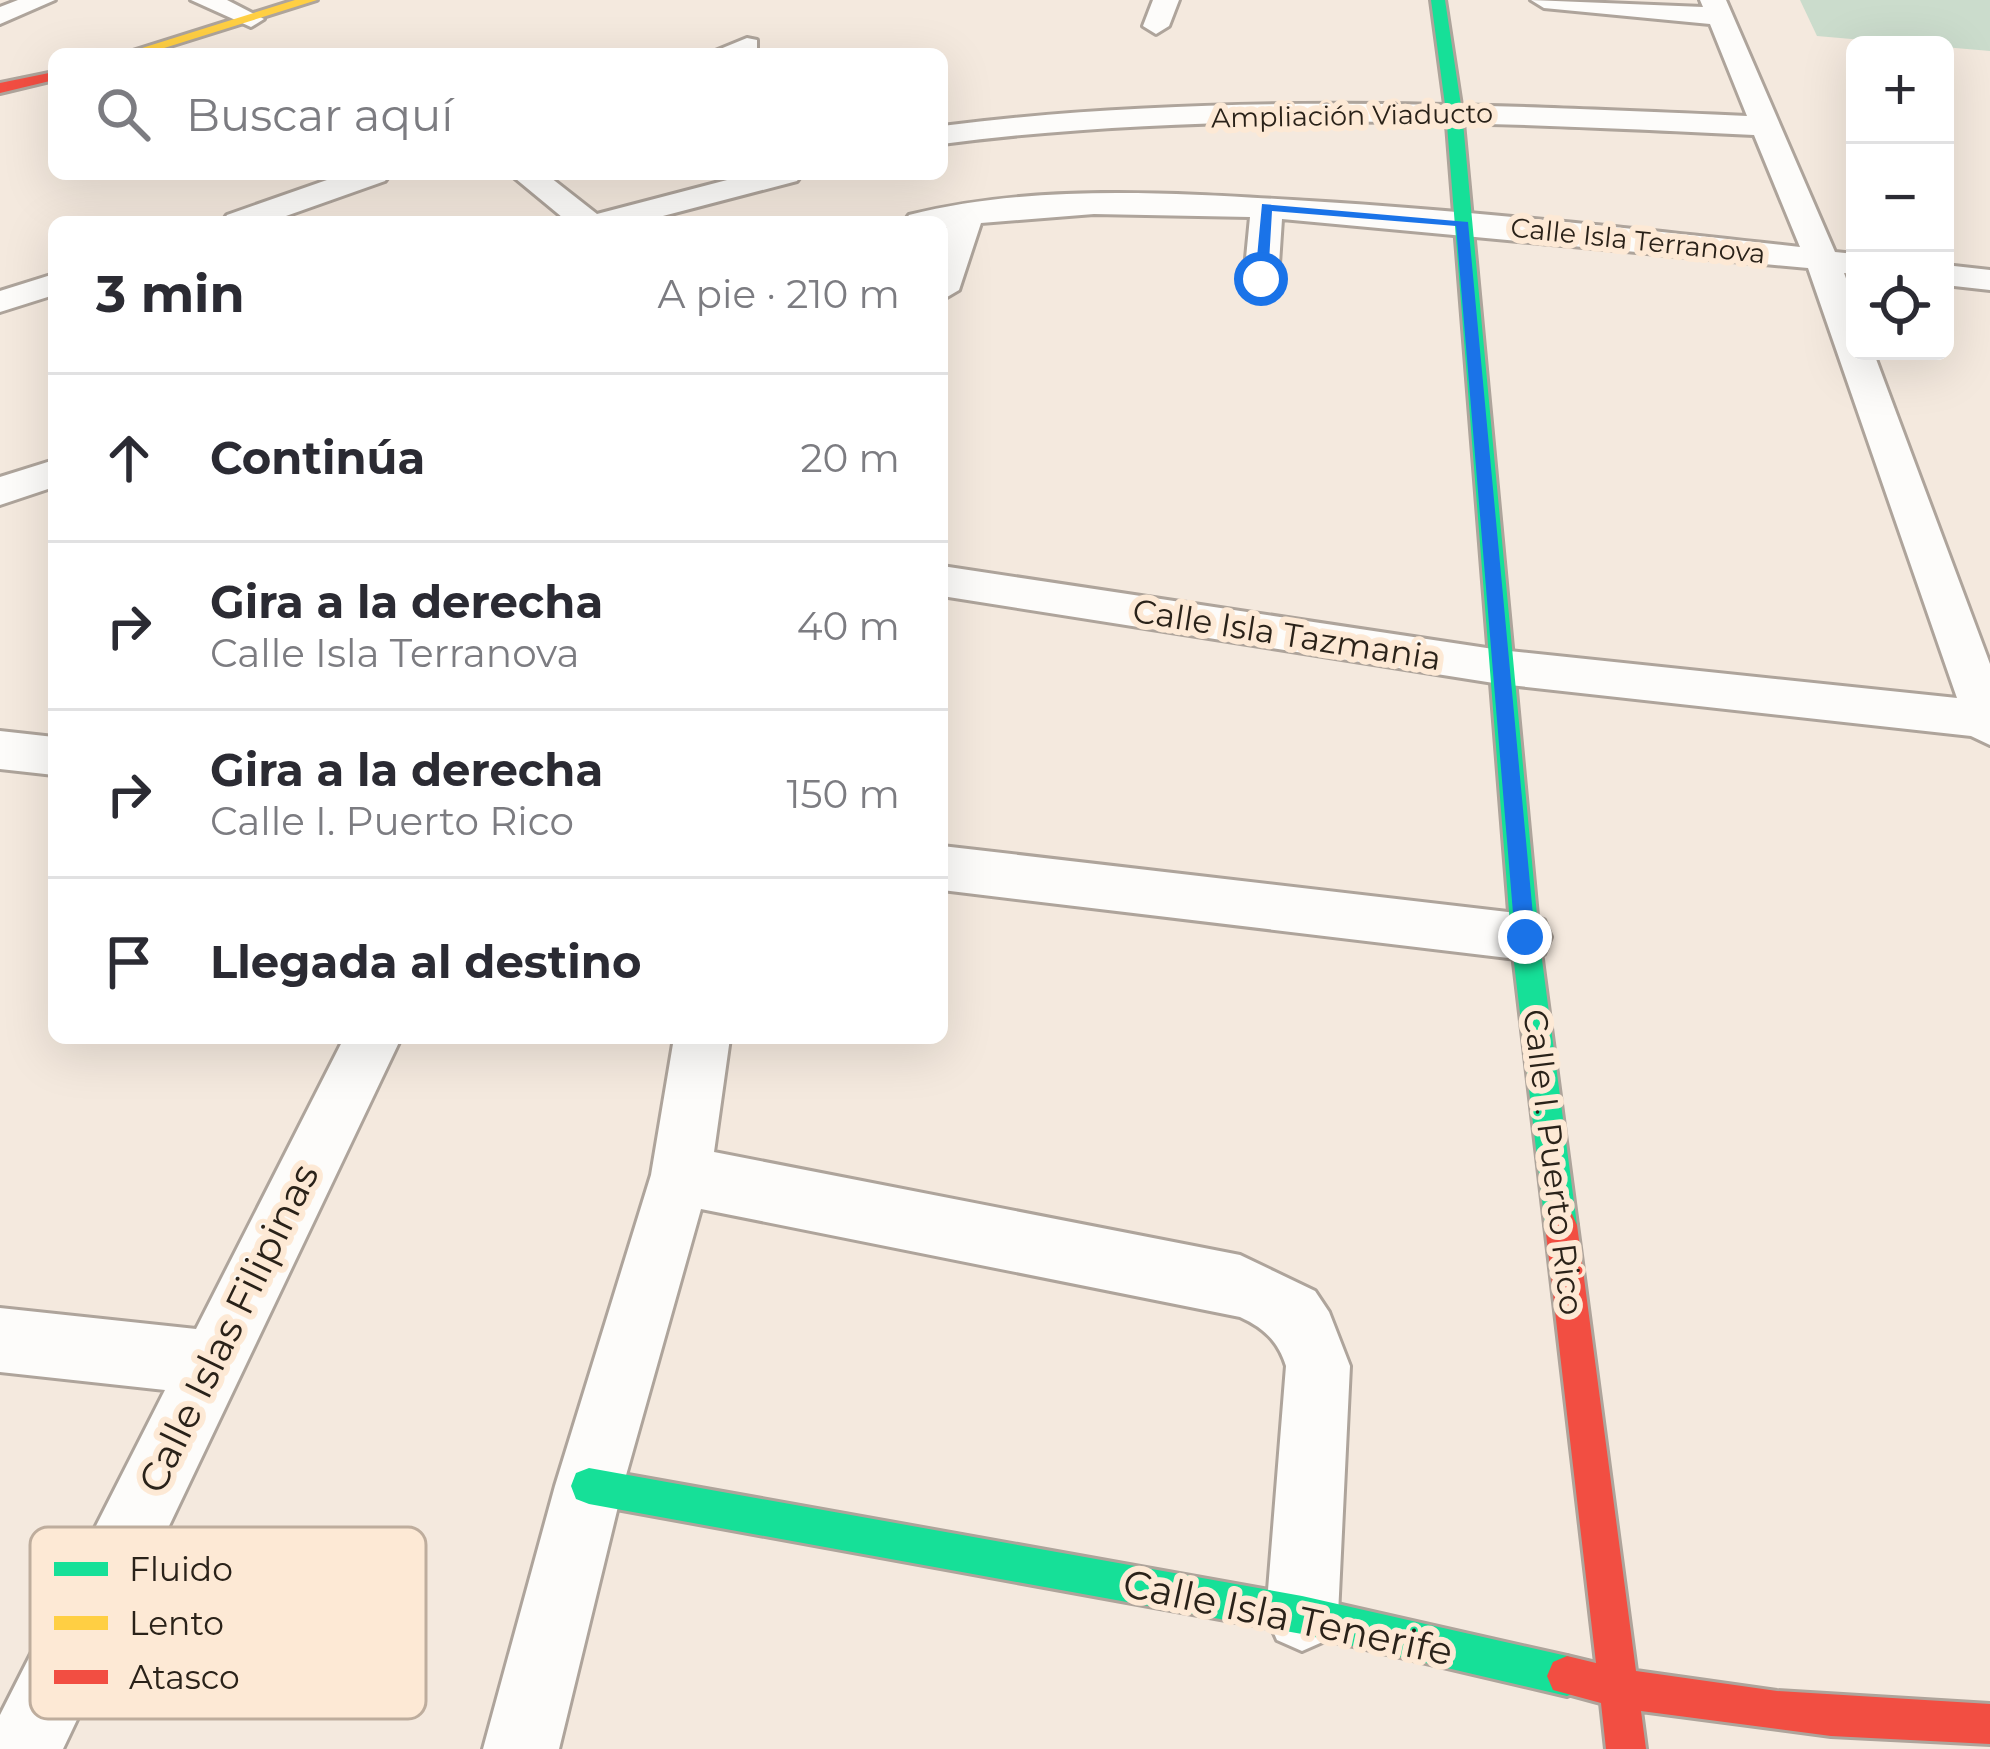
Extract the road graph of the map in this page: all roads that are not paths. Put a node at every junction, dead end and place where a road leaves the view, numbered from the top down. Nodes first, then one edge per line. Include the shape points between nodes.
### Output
1 (42, 0) edge
2 (203, 0) edge
3 (310, 0) edge
4 (1438, 0) edge
5 (1544, 0) edge
6 (1716, 9) edge
7 (0, 16) edge
8 (251, 20) junction
9 (151, 48) edge
10 (48, 77) edge
11 (0, 88) edge
12 (1454, 112) junction
13 (1763, 125) junction
14 (956, 133) edge
15 (357, 180) edge
16 (534, 180) edge
17 (770, 180) edge
18 (983, 195) junction
19 (1267, 207) junction
20 (681, 215) edge
21 (255, 216) edge
22 (580, 216) edge
23 (934, 216) edge
24 (1462, 222) junction
25 (1838, 262) edge
26 (948, 276) edge
27 (1954, 276) edge
28 (1261, 279) dead end
29 (1990, 280) edge
30 (48, 286) edge
31 (0, 302) edge
32 (48, 475) edge
33 (0, 491) edge
34 (948, 581) edge
35 (1500, 667) junction
36 (1989, 722) edge
37 (948, 869) edge
38 (1525, 937) junction
39 (370, 1044) edge
40 (701, 1044) edge
41 (681, 1175) junction
42 (0, 1340) edge
43 (210, 1363) junction
44 (590, 1486) junction
45 (131, 1527) edge
46 (1302, 1615) junction
47 (1621, 1689) junction
48 (38, 1719) edge
49 (1990, 1724) edge
50 (23, 1749) edge
51 (521, 1749) edge
52 (1626, 1749) edge

1 - 7 street
2 - 8 street
3 - 8 street
4 - 12 street, Calle I. Puerto Rico
5 - 6 street
6 - 13 street
8 - 9 street
10 - 11 street
12 - 13 street, Ampliación Viaducto
12 - 14 street, Ampliación Viaducto via 1059,120
12 - 24 street, Calle I. Puerto Rico
13 - 25 street
14 - 18 street
15 - 21 street
16 - 22 street
17 - 20 street
18 - 19 street, Calle Isla Terranova
18 - 23 street, Calle Isla Terranova
18 - 26 street
19 - 24 street, Calle Isla Terranova
19 - 28 street
24 - 25 street, Calle Isla Terranova
24 - 35 street, Calle I. Puerto Rico
25 - 36 street
27 - 29 street
30 - 31 street
32 - 33 street
34 - 35 street, Calle Isla Tazmania
35 - 36 street, Calle Isla Tazmania
35 - 38 street, Calle I. Puerto Rico
37 - 38 street
38 - 47 street, Calle I. Puerto Rico
39 - 43 street, Calle Islas Filipinas
40 - 41 street
41 - 44 street
41 - 46 street via 1240,1286 1281,1301 1306,1327 1318,1366
42 - 43 street
43 - 45 street, Calle Islas Filipinas
44 - 46 street, Calle Isla Tenerife
44 - 51 street
46 - 47 street, Calle Isla Tenerife
47 - 49 street, Calle Isla Tenerife via 1889,1721
47 - 52 street, Calle I. Puerto Rico
48 - 50 street, Calle Islas Filipinas

